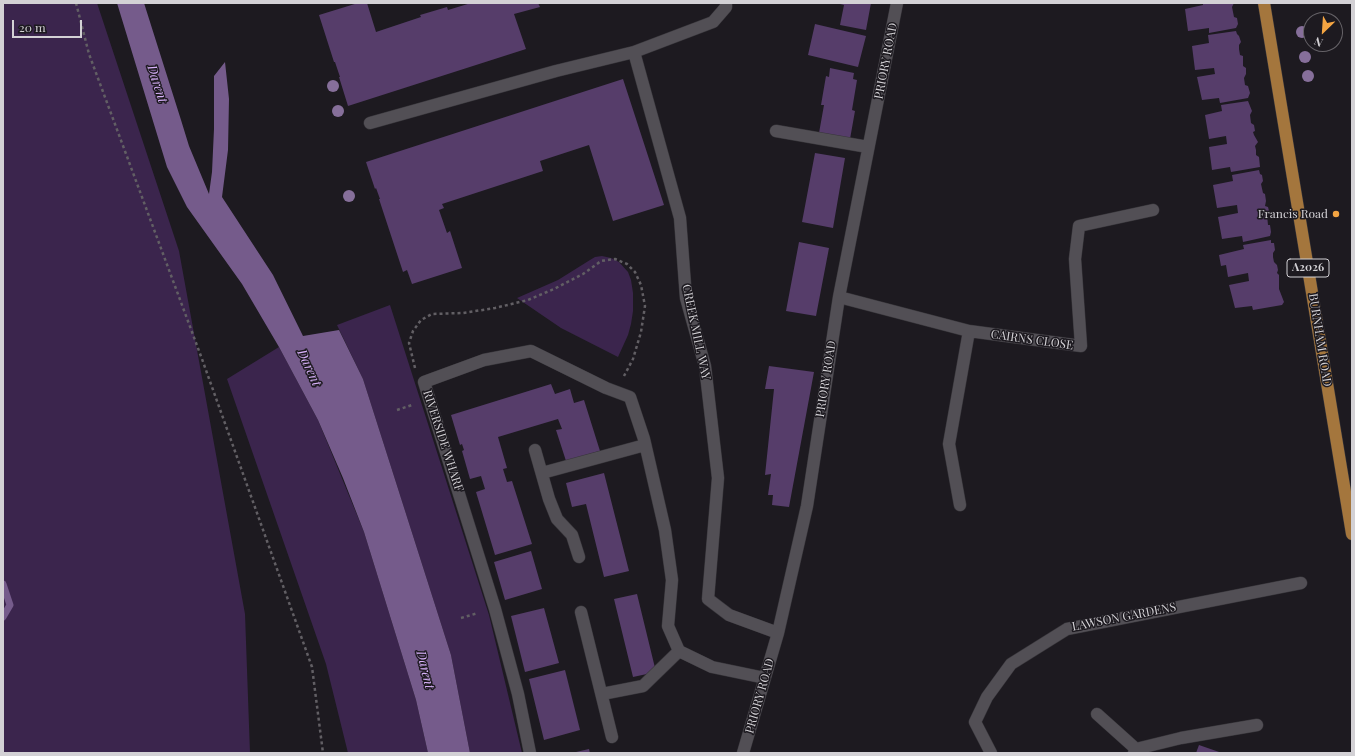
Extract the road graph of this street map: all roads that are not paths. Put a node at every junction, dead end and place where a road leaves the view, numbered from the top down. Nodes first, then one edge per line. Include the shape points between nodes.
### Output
1 (726, 3) edge
2 (897, 3) edge
3 (1264, 3) edge
4 (634, 52) junction
5 (370, 123) dead end
6 (776, 131) dead end
7 (868, 147) junction
8 (1153, 210) dead end
9 (839, 297) junction
10 (969, 331) junction
11 (645, 445) junction
12 (535, 450) dead end
13 (542, 473) junction
14 (960, 505) dead end
15 (1352, 534) edge
16 (579, 557) dead end
17 (1300, 583) dead end
18 (581, 612) dead end
19 (778, 632) junction
20 (679, 651) junction
21 (765, 678) junction
22 (602, 694) junction
23 (1097, 714) dead end
24 (1256, 725) dead end
25 (612, 737) dead end
26 (1135, 751) edge
27 (530, 753) edge
28 (743, 753) edge
29 (991, 753) edge

1 - 4 street via 726,7 714,22
2 - 7 street, PRIORY ROAD
3 - 15 main road, BURNHAM ROAD / A2026
4 - 5 street
4 - 19 street, CREEK MILL WAY via 680,218 686,298 705,366 718,478 708,599 729,615
6 - 7 street
7 - 9 street, PRIORY ROAD
8 - 10 street, CAIRNS CLOSE via 1079,226 1075,259 1080,346
9 - 10 street, CAIRNS CLOSE
9 - 19 street, PRIORY ROAD via 807,506
10 - 14 street via 949,444
11 - 13 street
11 - 20 street, RIVERSIDE WHARF via 665,530 672,580 668,626
11 - 27 street, RIVERSIDE WHARF via 630,397 531,351 484,360 424,382 496,608
12 - 13 street
13 - 16 street via 557,519 572,535
17 - 29 street, LAWSON GARDENS via 1067,628 1011,664 987,697 975,722
18 - 22 street
19 - 21 street, PRIORY ROAD
20 - 21 street via 712,667
20 - 22 street via 643,686
21 - 28 street, PRIORY ROAD
22 - 25 street
23 - 26 street
24 - 26 street via 1181,738

